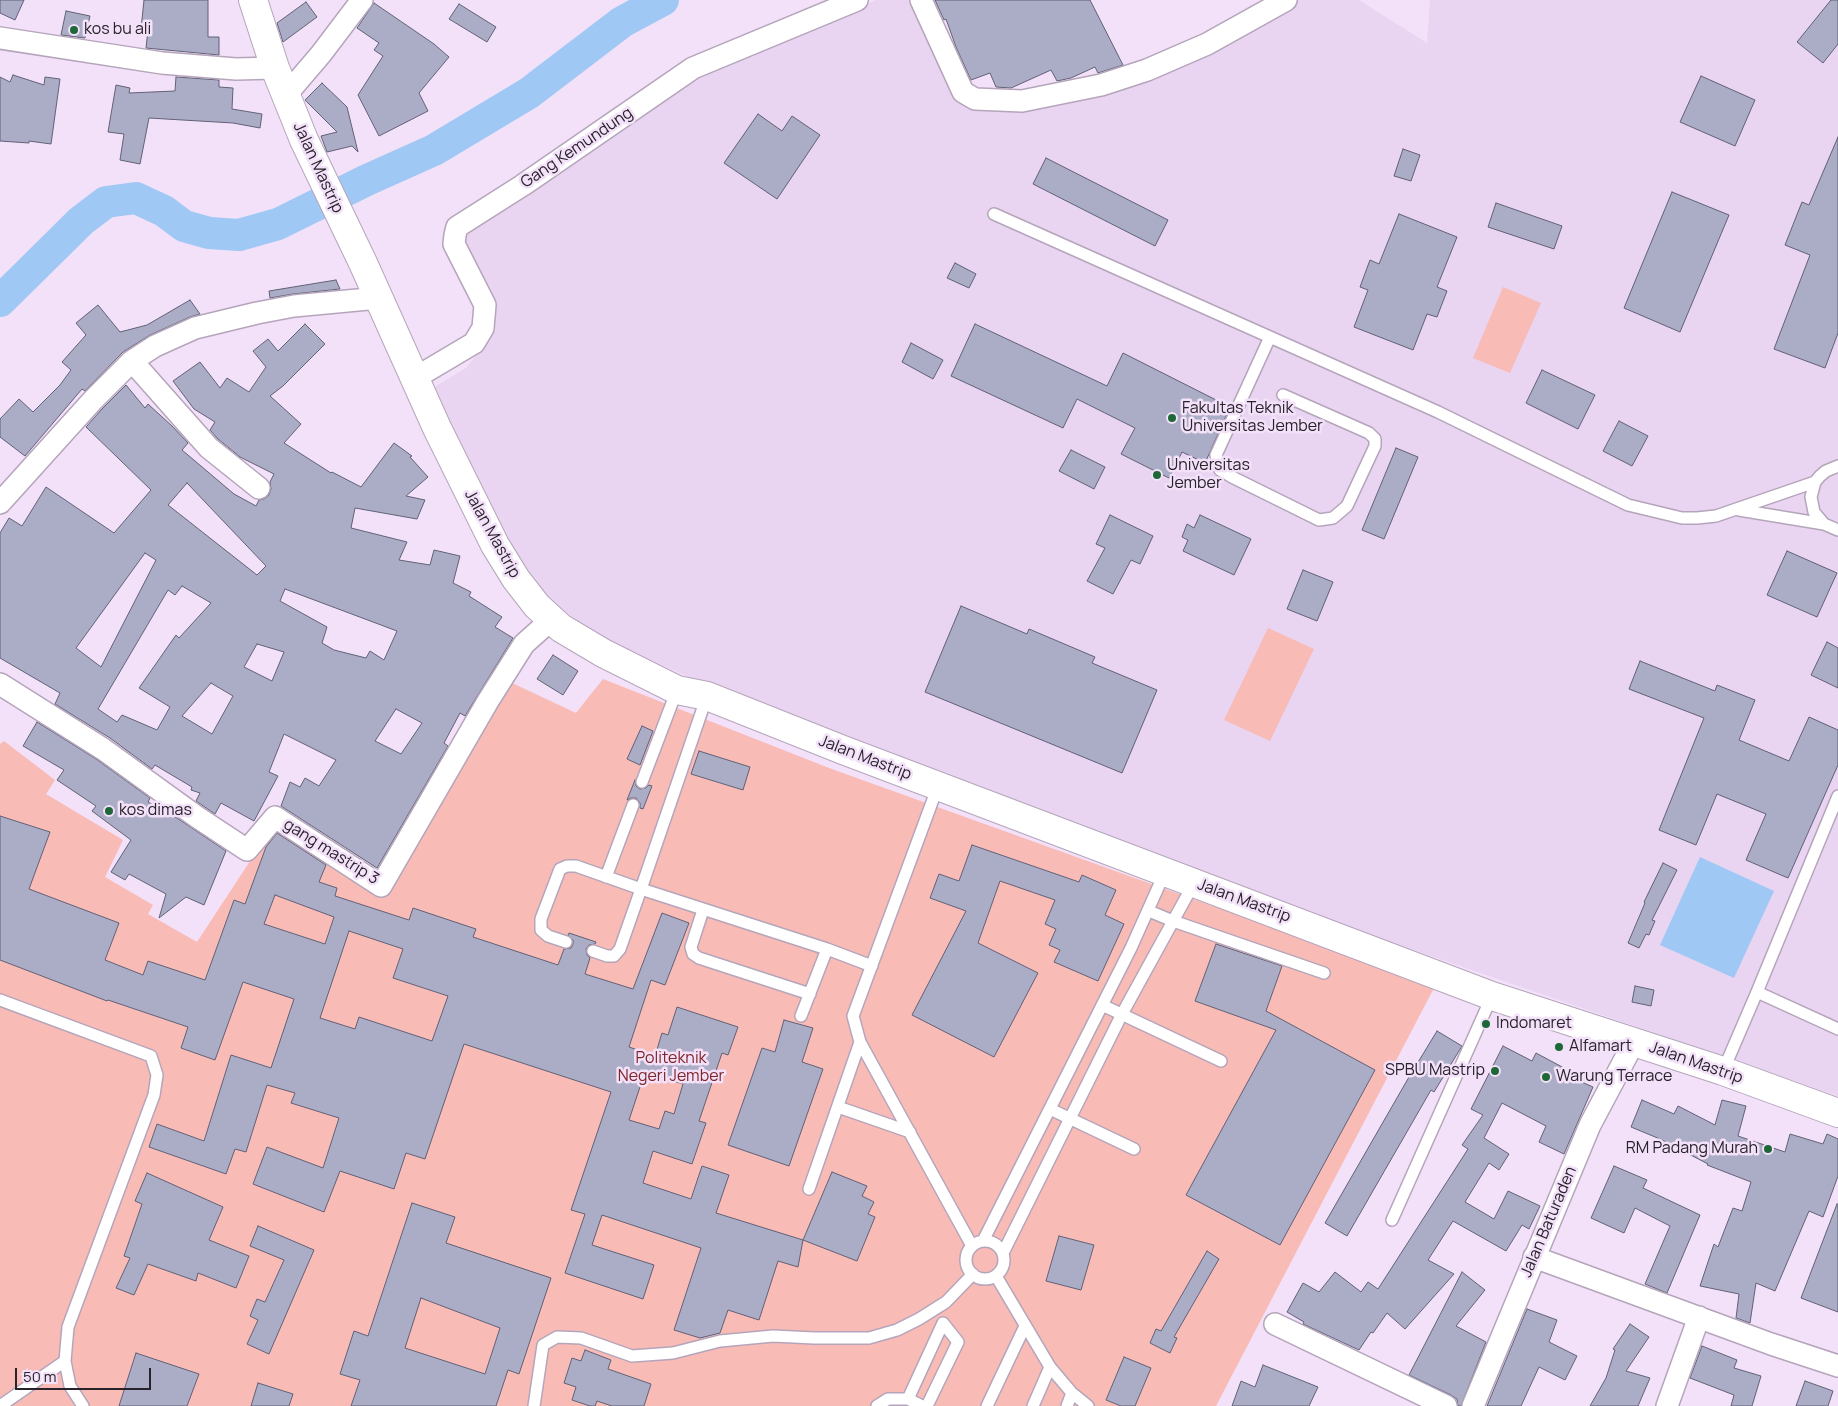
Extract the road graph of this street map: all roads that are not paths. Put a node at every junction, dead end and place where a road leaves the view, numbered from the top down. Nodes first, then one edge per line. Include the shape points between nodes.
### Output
1 (253, 0) edge
2 (362, 0) edge
3 (857, 0) edge
4 (921, 0) edge
5 (1286, 0) edge
6 (0, 38) edge
7 (275, 68) junction
8 (286, 95) junction
9 (994, 214) dead end
10 (379, 298) junction
11 (1270, 338) junction
12 (132, 361) junction
13 (424, 373) junction
14 (1283, 395) dead end
15 (1838, 466) edge
16 (1815, 482) junction
17 (259, 488) dead end
18 (0, 503) edge
19 (1736, 509) junction
20 (1824, 524) junction
21 (1838, 530) edge
22 (552, 619) junction
23 (0, 684) edge
24 (676, 690) junction
25 (707, 696) junction
26 (642, 782) dead end
27 (938, 786) junction
28 (1838, 796) edge
29 (633, 806) dead end
30 (1166, 872) junction
31 (606, 876) junction
32 (1194, 882) junction
33 (641, 889) junction
34 (703, 910) junction
35 (1149, 911) junction
36 (1173, 922) junction
37 (566, 942) dead end
38 (827, 949) junction
39 (593, 951) dead end
40 (872, 966) junction
41 (1324, 973) dead end
42 (1757, 992) junction
43 (810, 994) junction
44 (1492, 996) junction
45 (0, 1000) edge
46 (1102, 1005) junction
47 (1122, 1014) junction
48 (801, 1016) dead end
49 (1838, 1029) edge
50 (860, 1042) junction
51 (1634, 1042) junction
52 (1221, 1061) dead end
53 (1723, 1071) junction
54 (838, 1107) junction
55 (1050, 1109) junction
56 (1838, 1113) edge
57 (1071, 1119) junction
58 (910, 1132) junction
59 (1134, 1149) dead end
60 (809, 1189) dead end
61 (1392, 1220) dead end
62 (983, 1242) junction
63 (972, 1246) junction
64 (1003, 1253) junction
65 (1534, 1257) junction
66 (972, 1274) junction
67 (996, 1276) junction
68 (946, 1302) junction
69 (1699, 1317) junction
70 (942, 1322) junction
71 (1275, 1324) dead end
72 (1025, 1326) junction
73 (65, 1361) junction
74 (1838, 1366) edge
75 (1050, 1367) junction
76 (1072, 1393) junction
77 (908, 1399) junction
78 (0, 1406) edge
79 (83, 1406) edge
80 (534, 1406) edge
81 (876, 1406) edge
82 (922, 1406) edge
83 (927, 1406) edge
84 (987, 1406) edge
85 (1033, 1406) edge
86 (1067, 1406) edge
87 (1088, 1406) edge
88 (1446, 1406) edge
89 (1473, 1406) edge
90 (1667, 1406) edge

1 - 7 main road, Jalan Mastrip
2 - 8 street
3 - 13 street, Gang Kemundung via 693,68 458,227 454,244 485,305 483,328 474,343
4 - 5 street via 963,92 975,99 1022,101 1101,85 1147,70 1207,44
6 - 7 street via 162,63 236,69
7 - 8 main road, Jalan Mastrip
8 - 10 main road, Jalan Mastrip
9 - 11 lane
10 - 12 street via 294,306 221,321 195,328 155,346
10 - 13 main road, Jalan Mastrip
11 - 14 lane via 1216,456 1220,470 1319,520 1333,518 1347,506 1375,446 1375,439 1369,433
11 - 19 lane via 1438,412 1628,505 1668,516 1697,518
12 - 17 street via 209,448
12 - 18 street
13 - 22 main road, Jalan Mastrip via 495,545 516,579
15 - 16 lane via 1826,471
16 - 19 lane
16 - 20 lane via 1811,497 1814,512
19 - 20 lane
20 - 21 lane
22 - 23 street, gang mastrip 3 via 524,644 381,886 275,817 248,850 103,749
22 - 24 main road, Jalan Mastrip via 602,653
24 - 25 main road, Jalan Mastrip
24 - 26 lane
25 - 27 main road, Jalan Mastrip
25 - 33 lane
27 - 30 main road, Jalan Mastrip
27 - 40 lane
28 - 42 lane
29 - 31 lane
30 - 32 main road, Jalan Mastrip
30 - 35 lane
31 - 33 lane
31 - 37 lane via 576,866 560,869 541,919 541,930
32 - 36 lane
32 - 44 main road, Jalan Mastrip
33 - 34 lane
33 - 39 lane via 620,949 614,956
34 - 38 lane
34 - 43 lane via 691,947 693,954
35 - 36 lane
35 - 46 lane
36 - 41 lane
36 - 47 lane
38 - 40 lane
38 - 43 lane
40 - 50 lane via 853,1016
42 - 49 lane
42 - 53 lane
43 - 48 lane
44 - 51 main road, Jalan Mastrip
44 - 61 lane
45 - 73 lane via 151,1056 157,1075 154,1095 68,1327
46 - 47 lane
46 - 55 lane
47 - 52 lane
47 - 57 lane
50 - 54 lane
50 - 58 lane
51 - 53 main road, Jalan Mastrip
51 - 65 street, Jalan Baturaden via 1590,1125
53 - 56 main road, Jalan Mastrip
54 - 58 lane
54 - 60 lane
55 - 57 lane
55 - 62 lane
57 - 59 lane
57 - 64 lane
58 - 63 lane
62 - 63 lane
62 - 64 lane via 995,1244
63 - 66 lane via 966,1264
64 - 67 lane via 1004,1266
65 - 69 street
65 - 89 street, Jalan Baturaden
66 - 67 lane via 984,1279
66 - 68 lane
67 - 72 lane
68 - 70 lane
68 - 80 lane via 897,1330 869,1338 773,1336 720,1341 673,1354 632,1356 581,1338 557,1337 543,1345
69 - 74 street
69 - 90 street
70 - 77 lane
70 - 83 lane via 958,1342
71 - 88 street
72 - 75 lane
72 - 84 lane
73 - 78 lane
73 - 79 lane via 70,1386
75 - 76 lane
75 - 85 lane
76 - 86 lane
76 - 87 lane
77 - 81 lane via 888,1399
77 - 82 lane

